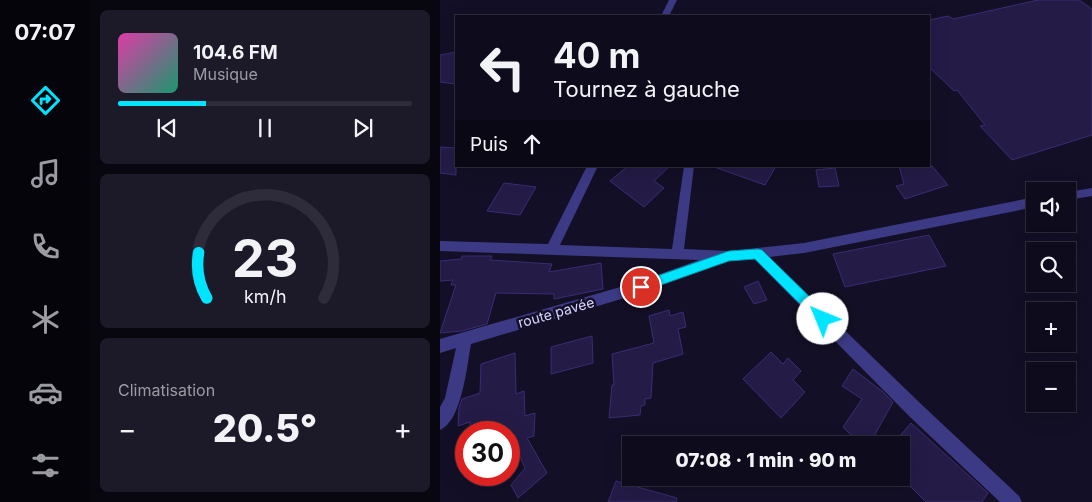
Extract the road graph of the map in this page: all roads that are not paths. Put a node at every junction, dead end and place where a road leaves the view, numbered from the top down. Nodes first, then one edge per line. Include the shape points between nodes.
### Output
1 (673, 0) edge
2 (666, 15) edge
3 (593, 167) edge
4 (689, 167) edge
5 (1092, 192) edge
6 (1076, 195) edge
7 (1026, 204) edge
8 (440, 246) edge
9 (552, 249) junction
10 (758, 254) junction
11 (677, 255) junction
12 (729, 256) junction
13 (465, 339) junction
14 (440, 346) edge
15 (440, 422) edge
16 (1013, 502) edge

1 - 2 street
3 - 9 street
4 - 11 street
5 - 6 street
7 - 10 street via 804,248
8 - 9 street
9 - 11 street
10 - 12 street
10 - 16 street
11 - 12 street
12 - 13 street, route pavée via 641,287
13 - 14 street, route pavée
13 - 15 street via 452,401

